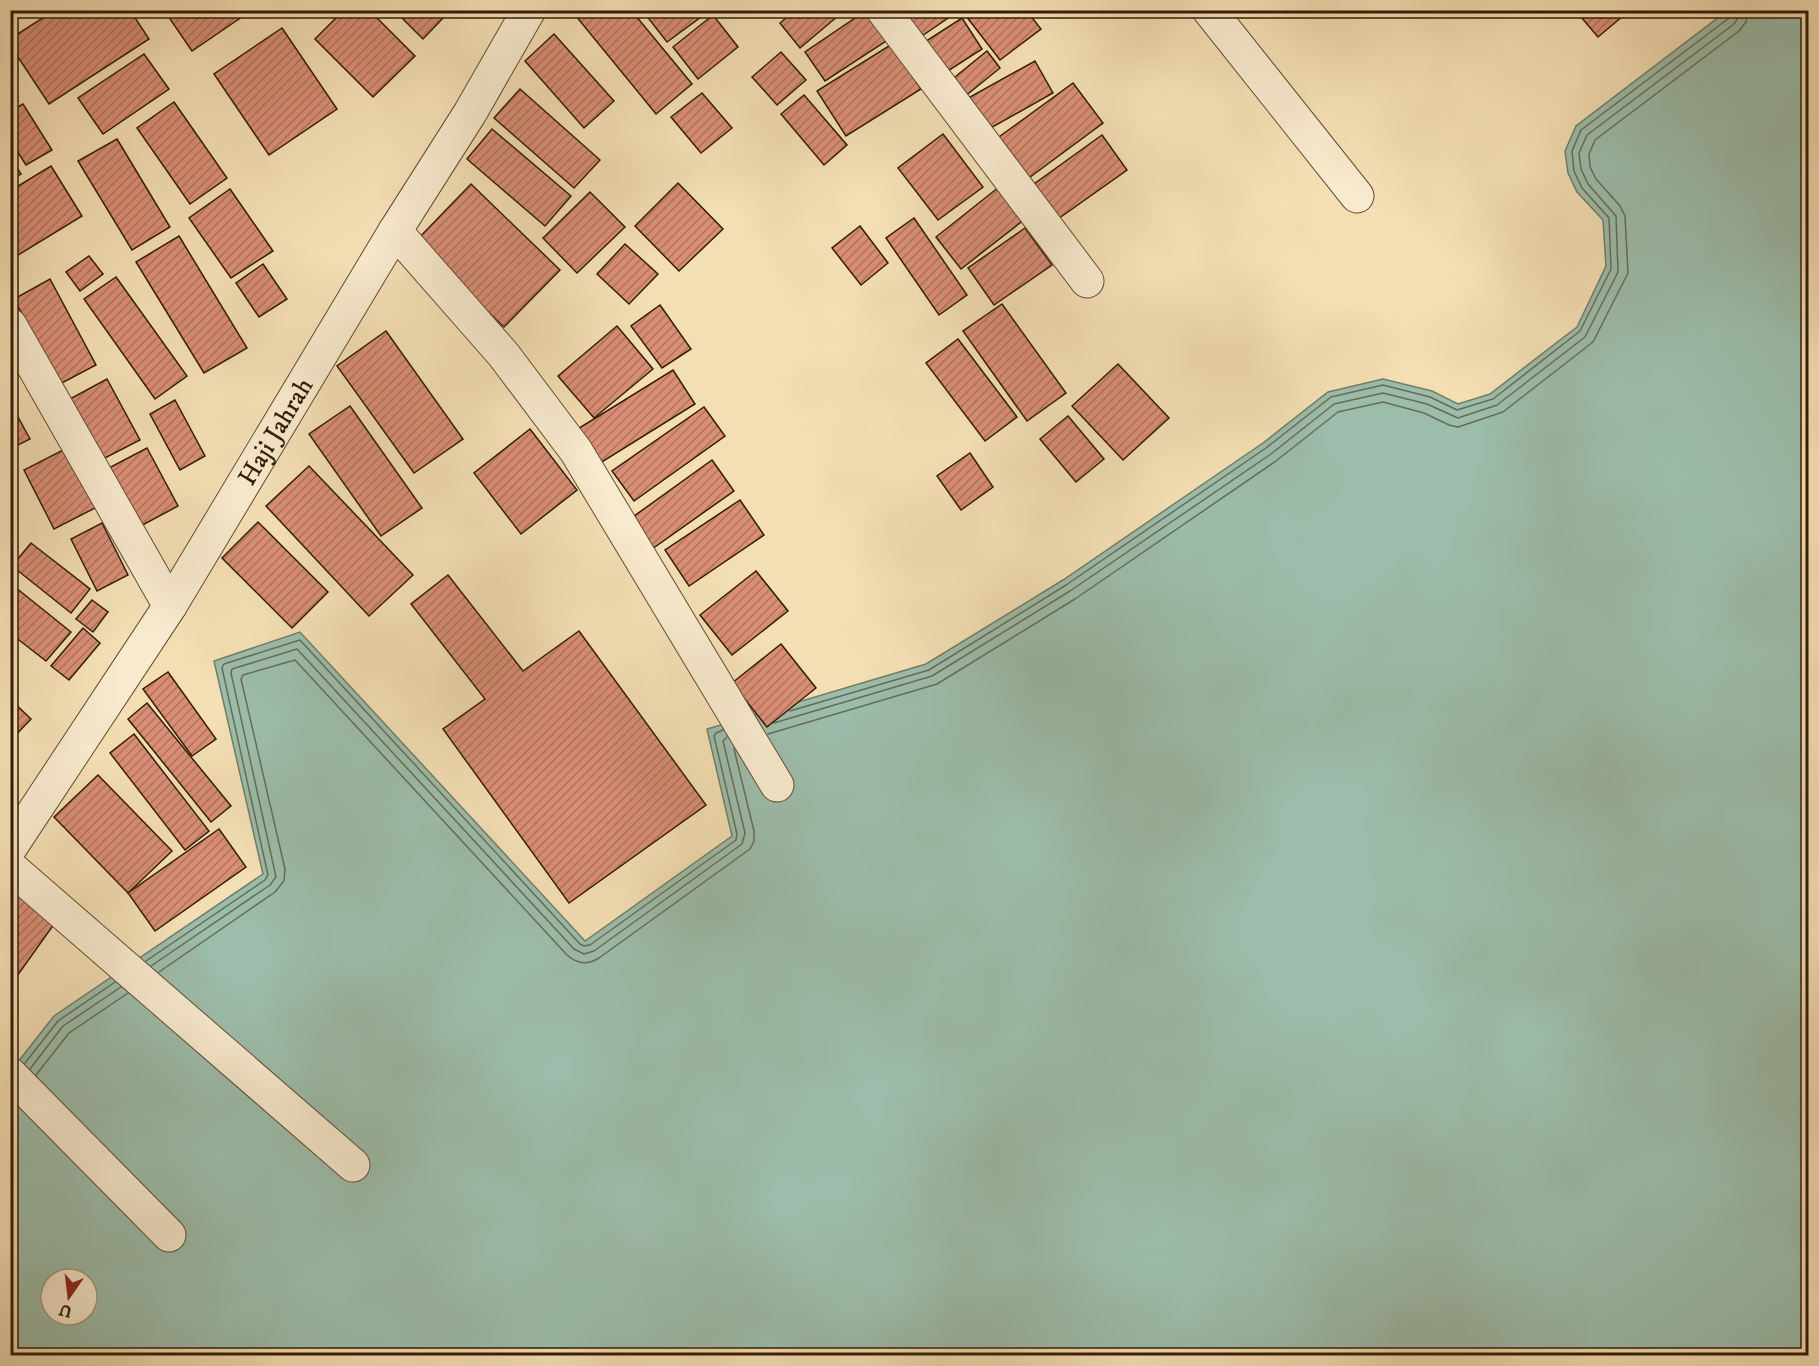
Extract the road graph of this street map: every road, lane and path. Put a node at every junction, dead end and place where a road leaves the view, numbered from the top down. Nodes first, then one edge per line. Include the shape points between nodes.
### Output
1 (529, 10) edge
2 (883, 10) edge
3 (1209, 10) edge
4 (1357, 196) dead end
5 (395, 231) junction
6 (1087, 281) dead end
7 (10, 325) edge
8 (170, 606) junction
9 (777, 785) dead end
10 (10, 848) edge
11 (10, 867) edge
12 (10, 1074) edge
13 (353, 1165) dead end
14 (169, 1235) dead end

1 - 5 street, Haji Jahrah
2 - 6 street
3 - 4 street
5 - 8 street, Haji Jahrah
5 - 9 street via 503,354 576,451
7 - 8 street
8 - 10 street, Haji Jahrah
11 - 13 street
12 - 14 street

